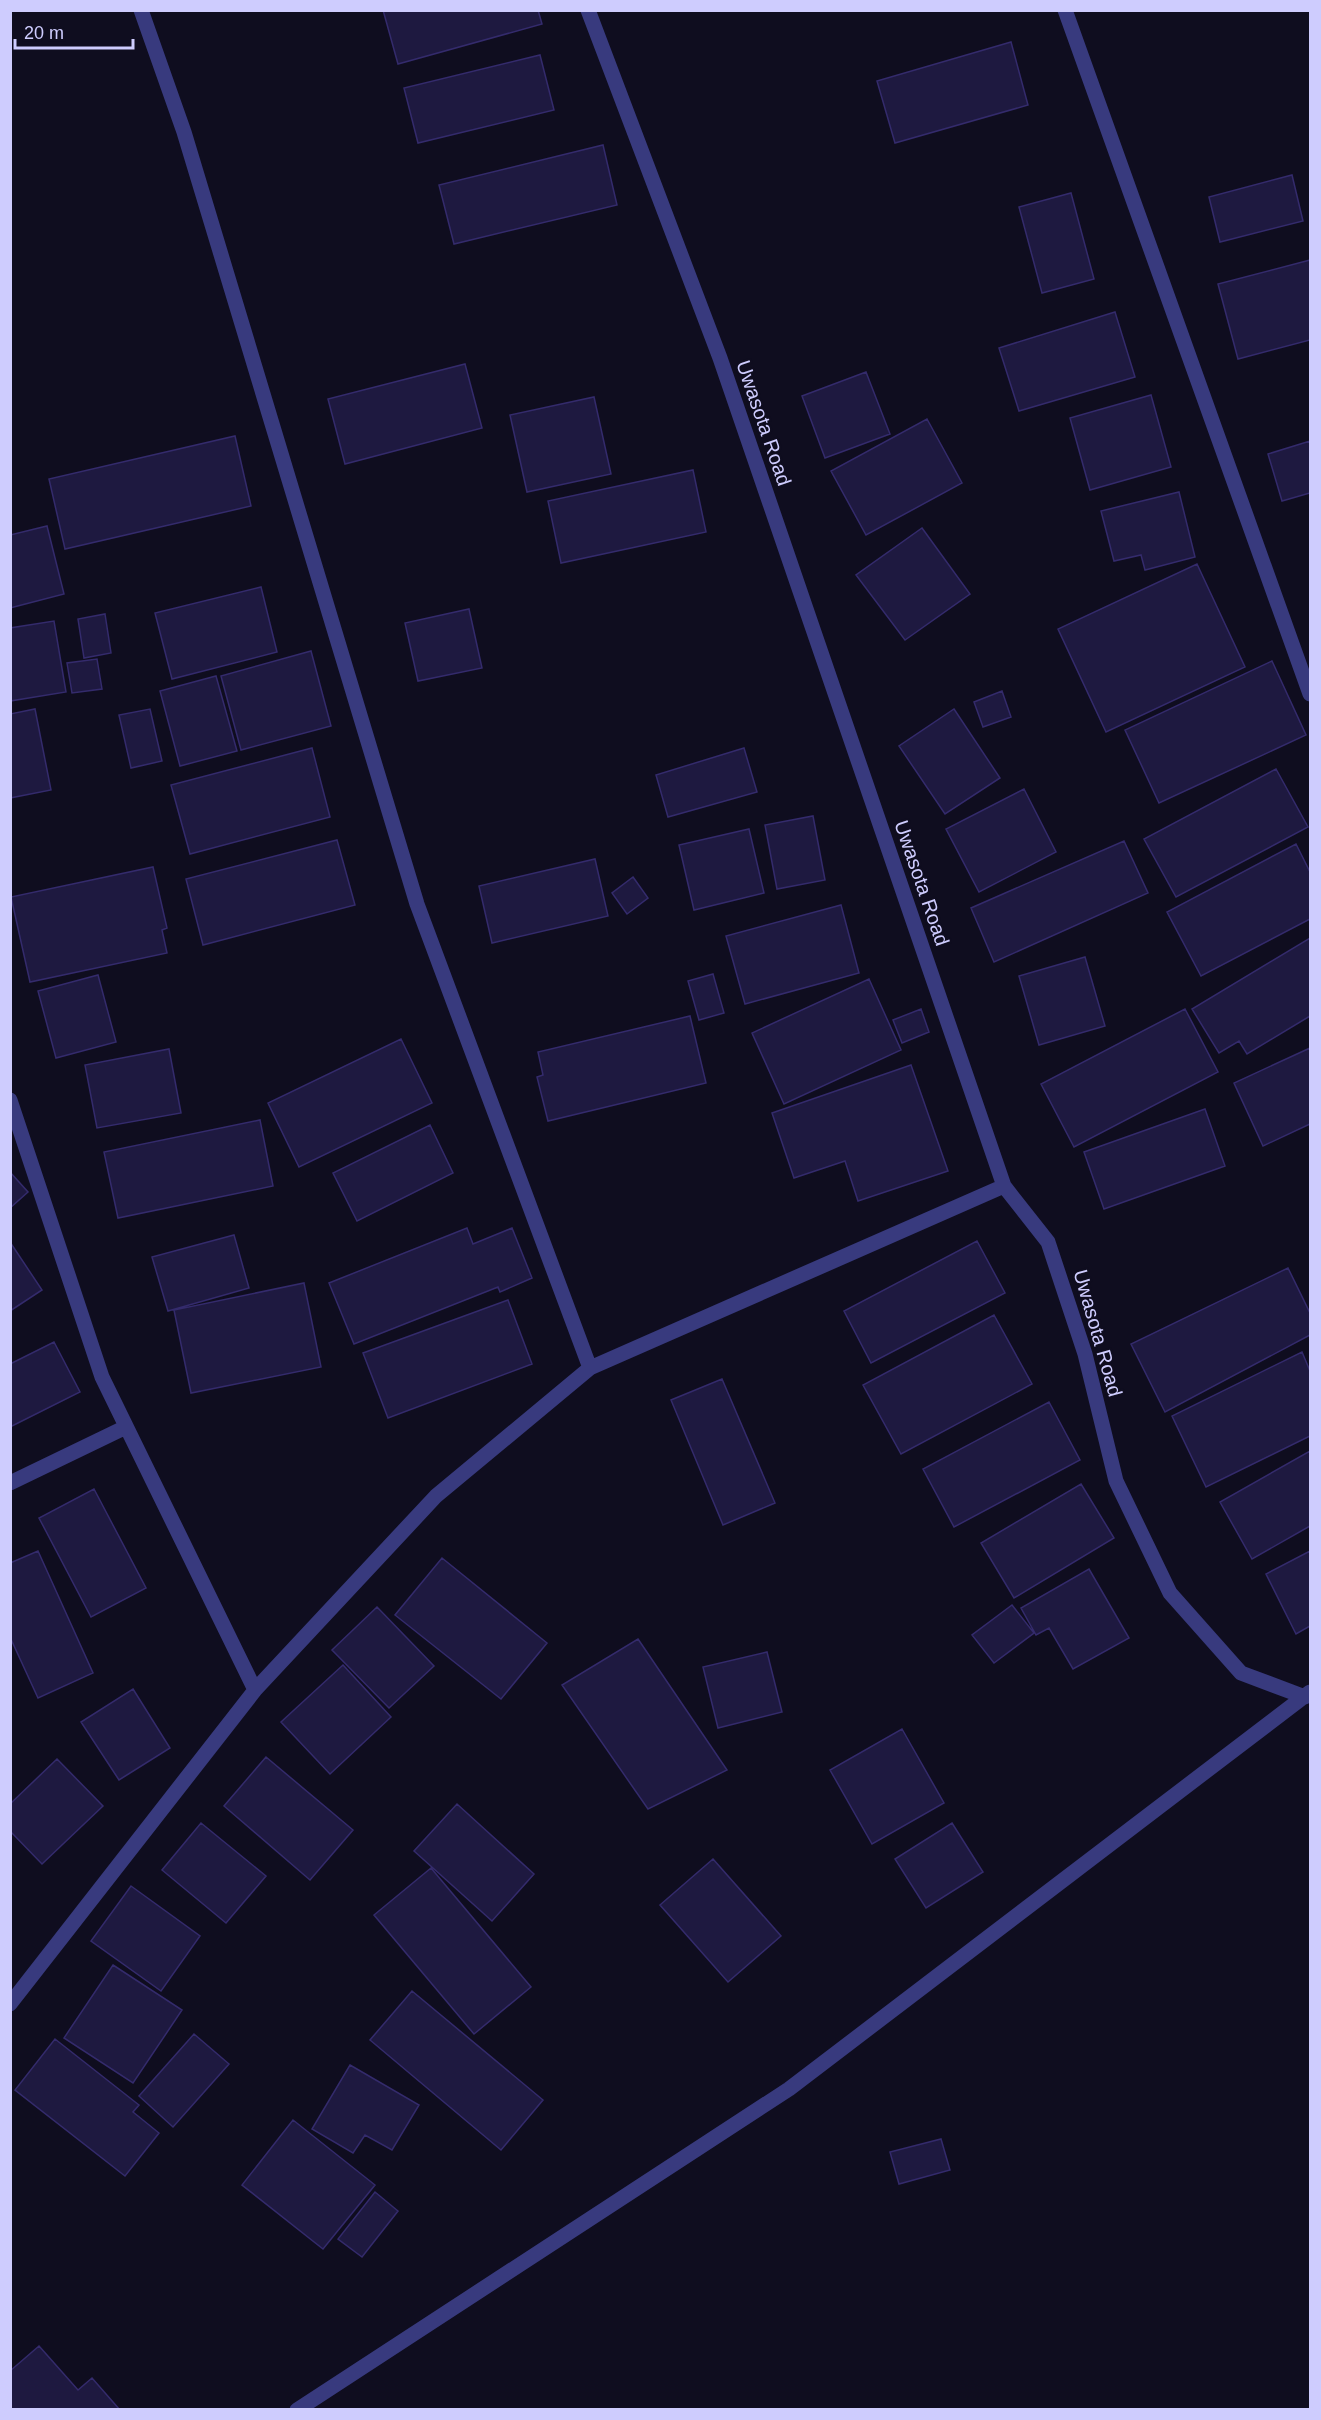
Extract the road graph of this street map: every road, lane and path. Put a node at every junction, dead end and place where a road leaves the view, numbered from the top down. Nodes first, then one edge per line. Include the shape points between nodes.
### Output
1 (141, 10) edge
2 (588, 10) edge
3 (1065, 10) edge
4 (1311, 694) edge
5 (10, 1100) edge
6 (1004, 1186) junction
7 (590, 1368) junction
8 (126, 1427) junction
9 (10, 1483) edge
10 (255, 1690) junction
11 (1308, 1695) edge
12 (10, 2004) edge
13 (297, 2409) edge

1 - 7 street via 184,132 417,904
2 - 6 street, Uwasota Road via 720,358
3 - 4 street
5 - 8 street via 102,1377
6 - 7 street
6 - 11 street, Uwasota Road via 1048,1242 1085,1354 1116,1481 1170,1593 1241,1673
7 - 10 street via 436,1496
8 - 9 street
8 - 10 street
10 - 12 street
11 - 13 street via 789,2089

